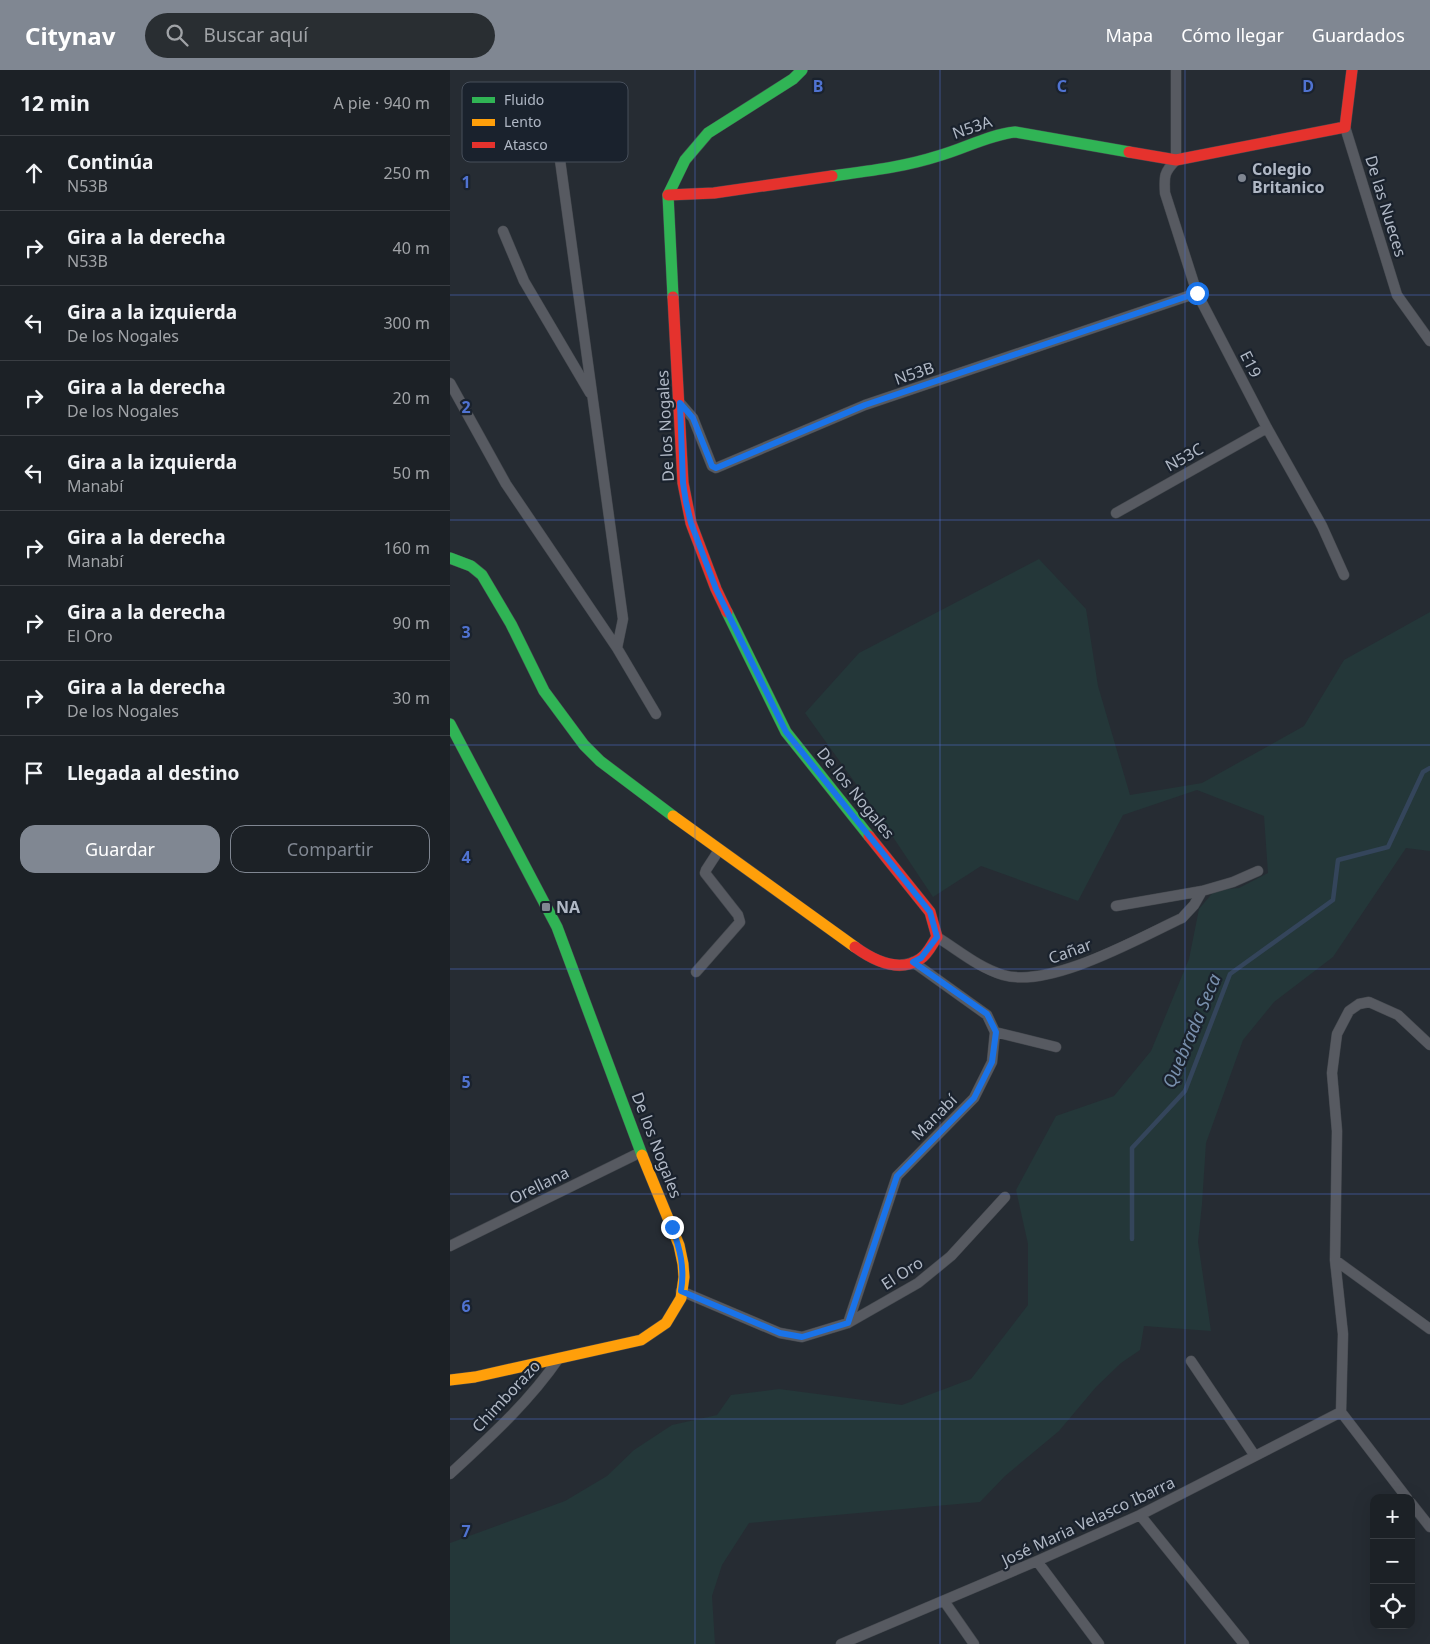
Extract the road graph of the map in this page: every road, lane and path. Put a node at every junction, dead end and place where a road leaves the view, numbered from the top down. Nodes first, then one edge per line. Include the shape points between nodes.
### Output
1 (802, 70) edge
2 (1176, 70) edge
3 (1352, 70) edge
4 (1345, 127) junction
5 (1176, 160) junction
6 (560, 162) edge
7 (668, 195) junction
8 (503, 231) dead end
9 (1197, 293) junction
10 (1430, 341) edge
11 (450, 383) edge
12 (593, 398) junction
13 (680, 403) junction
14 (1267, 428) junction
15 (1116, 513) dead end
16 (450, 558) edge
17 (1344, 575) dead end
18 (617, 648) junction
19 (656, 714) dead end
20 (450, 724) edge
21 (719, 850) junction
22 (1258, 872) dead end
23 (1202, 891) junction
24 (1116, 906) dead end
25 (937, 937) junction
26 (913, 962) junction
27 (696, 972) dead end
28 (996, 1032) junction
29 (1430, 1045) edge
30 (1056, 1047) dead end
31 (641, 1152) junction
32 (1005, 1197) dead end
33 (450, 1246) edge
34 (1335, 1260) junction
35 (681, 1291) junction
36 (848, 1323) junction
37 (1430, 1329) edge
38 (559, 1358) junction
39 (1191, 1361) dead end
40 (450, 1380) edge
41 (1341, 1412) junction
42 (1255, 1456) junction
43 (450, 1474) edge
44 (1404, 1494) edge
45 (1415, 1508) edge
46 (1140, 1515) junction
47 (1430, 1527) edge
48 (1038, 1561) junction
49 (944, 1601) junction
50 (841, 1644) edge
51 (974, 1644) edge
52 (1099, 1644) edge
53 (1244, 1644) edge

1 - 7 street, De los Nogales via 708,133 685,160
2 - 5 street
3 - 4 street, De las Nueces
4 - 5 street, N53A
4 - 10 street, De las Nueces via 1397,295
5 - 7 street, N53A via 1015,132 998,134 906,165 714,193
5 - 9 street, E19 via 1164,176 1165,193
6 - 12 street
7 - 13 street, De los Nogales
8 - 12 street via 524,281
9 - 13 street, N53B via 865,405 716,468 712,466 693,418
9 - 14 street, E19
11 - 18 street via 506,484
12 - 18 street via 623,619
13 - 25 street, De los Nogales via 686,502 716,589 786,732 930,912
14 - 15 street, N53C
14 - 17 street, E19 via 1322,526
16 - 21 street via 471,566 482,575 544,691 584,745 600,762
18 - 19 street
20 - 31 street, De los Nogales via 556,927
21 - 26 street via 862,953 889,965
21 - 27 street via 705,873 740,922
22 - 23 street
23 - 24 street
23 - 25 street, Cañar via 1182,918 1083,964 1043,976 1005,976 990,971
25 - 26 street via 921,958
26 - 28 street via 987,1014
28 - 30 street
28 - 36 street, Manabí via 992,1062 974,1098 897,1176
29 - 34 street via 1398,1015 1369,1002 1349,1011 1337,1034 1332,1073 1336,1131
31 - 33 street, Orellana
31 - 35 street, De los Nogales via 679,1245 684,1277
32 - 36 street, El Oro via 951,1256 918,1283
34 - 37 street
34 - 41 street via 1343,1334
35 - 36 street, El Oro via 780,1333 802,1337
35 - 38 street, De los Nogales via 681,1298 671,1315 659,1330 646,1338
38 - 40 street, De los Nogales
38 - 43 street, Chimborazo via 543,1382
39 - 42 street
41 - 42 street, José Maria Velasco Ibarra
41 - 44 street
42 - 46 street, José Maria Velasco Ibarra
45 - 47 street
46 - 48 street, José Maria Velasco Ibarra
46 - 53 street
48 - 49 street, José Maria Velasco Ibarra
48 - 52 street
49 - 50 street, José Maria Velasco Ibarra
49 - 51 street

